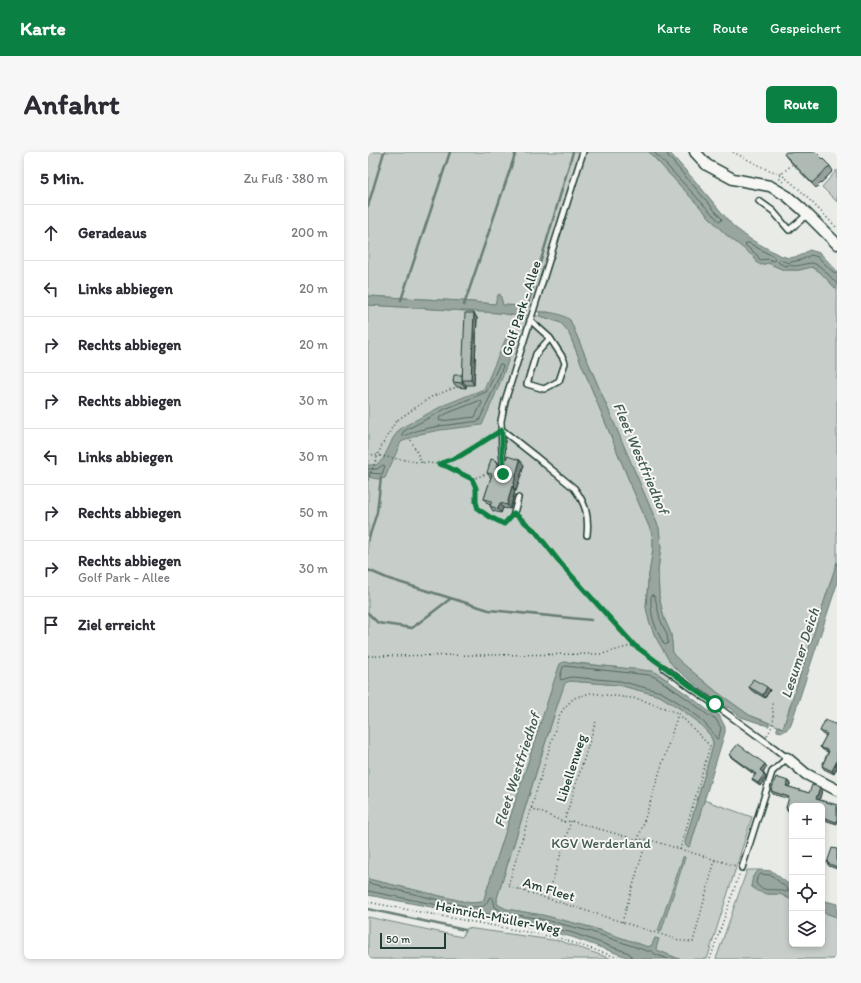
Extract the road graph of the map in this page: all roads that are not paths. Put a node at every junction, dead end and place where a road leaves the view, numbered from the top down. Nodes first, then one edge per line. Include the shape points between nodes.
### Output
1 (584, 152) edge
2 (695, 152) edge
3 (759, 201) dead end
4 (807, 214) junction
5 (837, 244) edge
6 (530, 320) junction
7 (550, 338) junction
8 (502, 430) junction
9 (503, 474) edge
10 (518, 498) dead end
11 (514, 513) road end
12 (587, 535) dead end
13 (664, 668) road end
14 (787, 758) junction
15 (837, 790) edge
16 (742, 868) road end

1 - 6 lane, Golf Park - Allee
2 - 4 street via 707,165 732,179 770,186 787,196
3 - 4 lane via 773,211 789,230
4 - 5 street
6 - 7 lane
6 - 8 lane, Golf Park - Allee via 505,401
7 - 7 lane via 565,363 560,381 544,389 527,384 536,354
8 - 9 lane, Golf Park - Allee
8 - 12 lane via 579,494 586,509
10 - 11 lane
13 - 14 lane
14 - 15 street via 806,774
14 - 16 lane via 772,772

